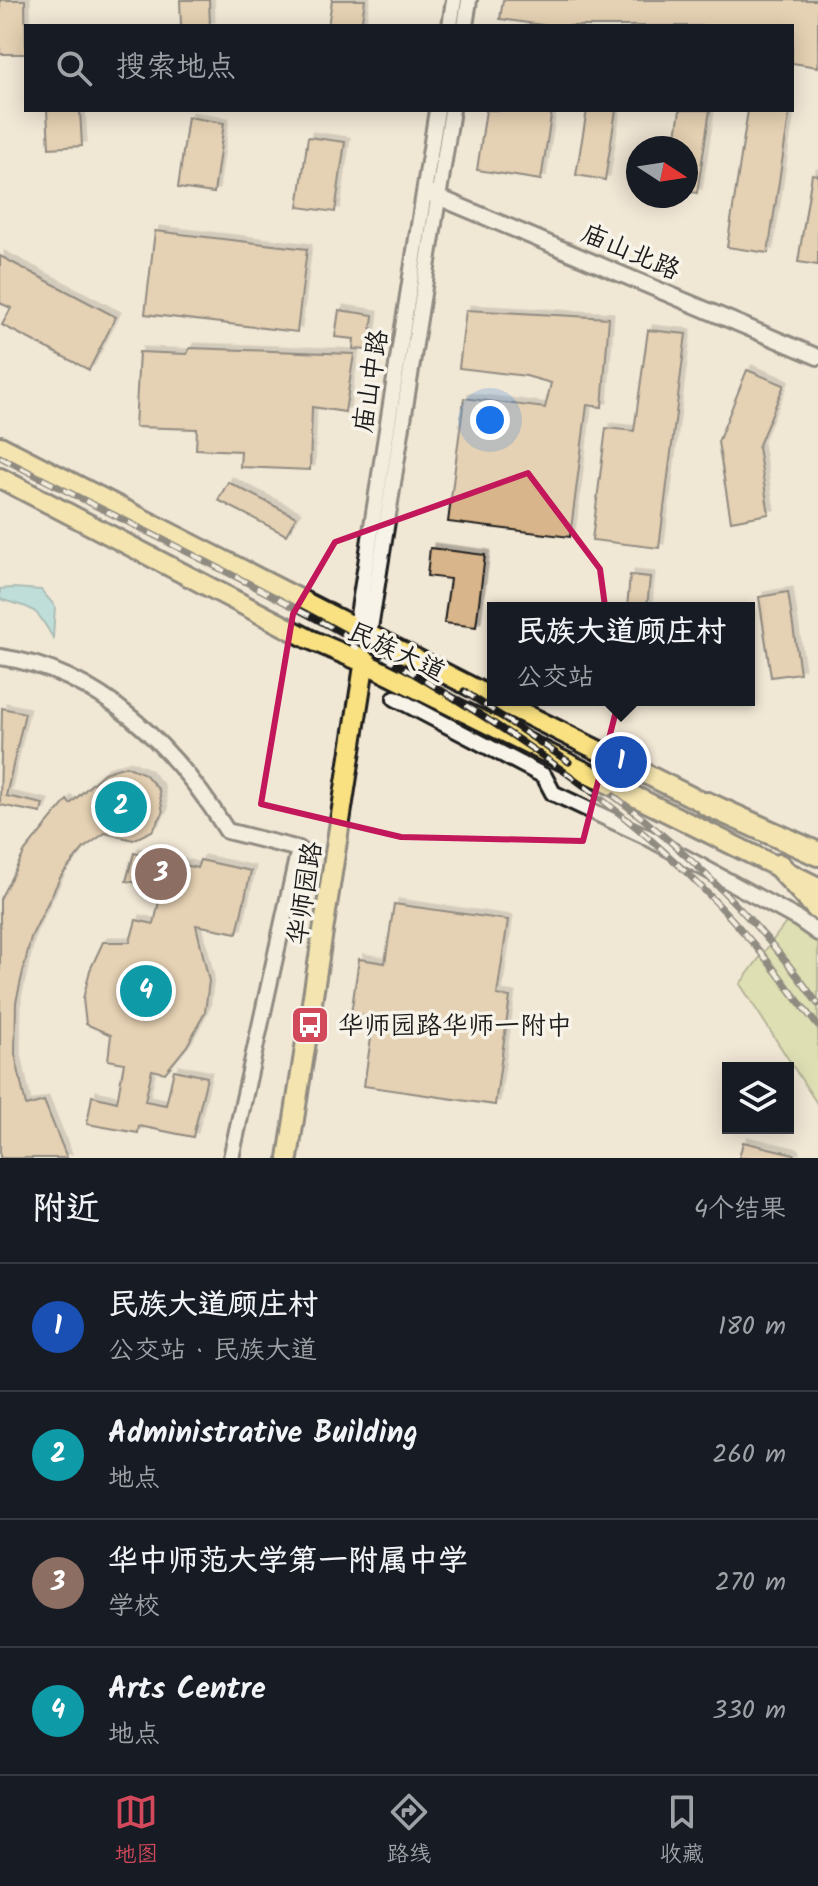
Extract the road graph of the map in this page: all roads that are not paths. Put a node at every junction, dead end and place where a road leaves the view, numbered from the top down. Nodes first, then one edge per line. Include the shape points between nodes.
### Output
1 (454, 0) edge
2 (469, 0) edge
3 (450, 24) edge
4 (465, 24) edge
5 (437, 112) edge
6 (452, 112) edge
7 (431, 194) junction
8 (818, 357) edge
9 (0, 446) edge
10 (0, 478) edge
11 (362, 632) junction
12 (0, 657) edge
13 (361, 661) junction
14 (487, 695) edge
15 (395, 698) dead end
16 (509, 706) edge
17 (707, 804) junction
18 (818, 854) edge
19 (818, 863) edge
20 (779, 866) junction
21 (818, 887) edge
22 (818, 908) edge
23 (818, 933) edge
24 (231, 1158) edge
25 (288, 1158) edge

1 - 3 street
2 - 4 street
5 - 7 street, 庙山中路
6 - 7 street, 庙山中路
7 - 8 street, 庙山北路
7 - 11 street, 庙山中路
9 - 11 main road, 民族大道
10 - 13 main road, 民族大道
11 - 13 main road, 华师园路
11 - 14 main road, 民族大道
12 - 24 street via 63,674 150,731 201,790 227,831 299,849
13 - 20 main road, 民族大道
13 - 25 main road, 华师园路
15 - 23 street via 544,776 553,793 645,836
16 - 17 main road, 民族大道
17 - 18 highway
17 - 19 main road, 民族大道
20 - 21 main road, 民族大道
20 - 22 highway

